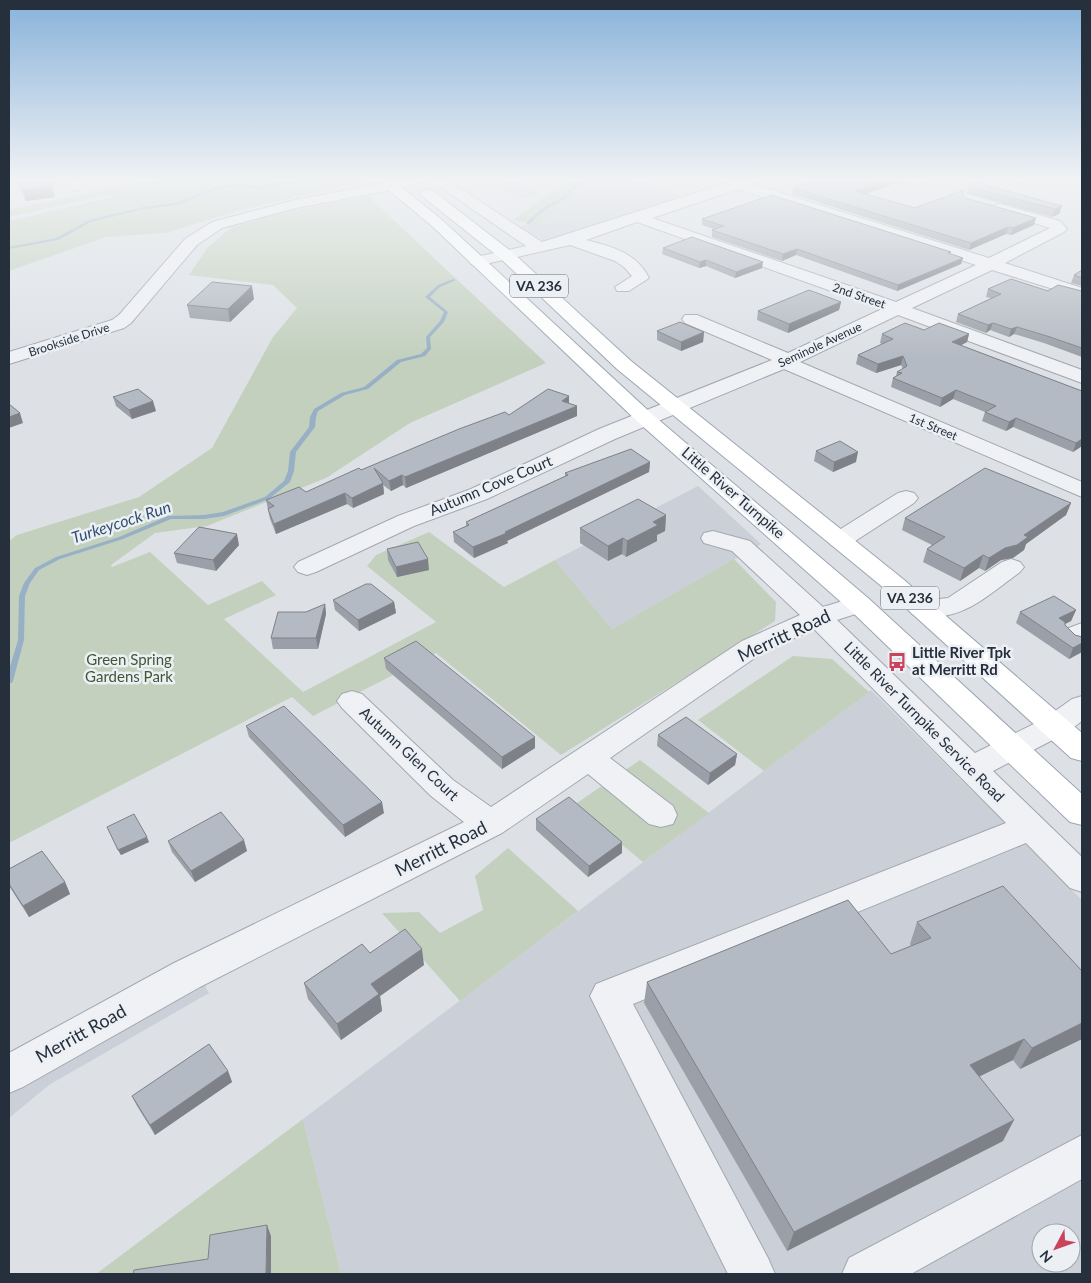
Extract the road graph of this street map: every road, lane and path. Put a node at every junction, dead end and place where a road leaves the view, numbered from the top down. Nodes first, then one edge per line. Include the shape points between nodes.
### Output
1 (197, 238) edge
2 (453, 238) edge
3 (481, 238) edge
4 (525, 238) edge
5 (575, 238) edge
6 (695, 238) edge
7 (907, 238) edge
8 (1041, 238) edge
9 (569, 240) junction
10 (540, 248) junction
11 (509, 257) junction
12 (481, 264) junction
13 (989, 264) junction
14 (623, 287) dead end
15 (1082, 293) edge
16 (896, 309) junction
17 (691, 319) dead end
18 (9, 358) edge
19 (786, 361) junction
20 (1082, 377) edge
21 (676, 407) junction
22 (646, 419) junction
23 (1082, 490) edge
24 (906, 498) dead end
25 (713, 538) dead end
26 (840, 540) junction
27 (307, 566) dead end
28 (1011, 567) dead end
29 (859, 604) junction
30 (921, 608) junction
31 (818, 617) junction
32 (1082, 632) edge
33 (1082, 639) edge
34 (352, 701) dead end
35 (1082, 706) edge
36 (1055, 726) junction
37 (1011, 746) junction
38 (1082, 750) edge
39 (589, 758) junction
40 (971, 768) junction
41 (1082, 813) edge
42 (661, 816) dead end
43 (490, 824) junction
44 (1031, 827) junction
45 (1082, 878) edge
46 (9, 1074) edge
47 (1082, 1156) edge
48 (752, 1274) edge
49 (865, 1274) edge

1 - 18 street, Brookside Drive via 118,324
2 - 12 main road, Little River Turnpike / VA 236
3 - 11 main road, Little River Turnpike / VA 236
4 - 10 street
5 - 9 street
6 - 16 street, 2nd Street
7 - 13 street
8 - 13 street, Seminole Avenue
9 - 10 street
9 - 14 street via 625,259 641,278
10 - 11 street via 527,256
11 - 12 street
11 - 21 main road, Little River Turnpike / VA 236 via 594,338
12 - 22 main road, Little River Turnpike / VA 236
13 - 15 street
13 - 16 street, Seminole Avenue
16 - 19 street, Seminole Avenue
16 - 20 street, 2nd Street
17 - 19 street, 1st Street
19 - 21 street, Seminole Avenue
19 - 23 street, 1st Street
21 - 22 street, Autumn Cove Court
21 - 26 main road, Little River Turnpike / VA 236
22 - 27 street, Autumn Cove Court
22 - 29 main road, Little River Turnpike / VA 236
24 - 26 street
25 - 31 street, Little River Turnpike Service Road via 741,546
26 - 30 main road, Little River Turnpike / VA 236
28 - 30 street via 954,606
29 - 31 street, Merritt Road
29 - 37 main road, Little River Turnpike / VA 236
30 - 36 main road, Little River Turnpike / VA 236
31 - 39 street, Merritt Road via 752,647
31 - 40 street, Little River Turnpike Service Road
32 - 33 street via 1076,635
34 - 43 street, Autumn Glen Court via 442,788
35 - 36 street
36 - 37 street
36 - 38 main road, Little River Turnpike / VA 236
37 - 40 street
37 - 41 main road, Little River Turnpike / VA 236
39 - 42 street
39 - 43 street, Merritt Road
40 - 44 street, Little River Turnpike Service Road
43 - 46 street, Merritt Road via 187,975
44 - 45 street, Little River Turnpike Service Road
44 - 48 street via 609,996
47 - 49 street

